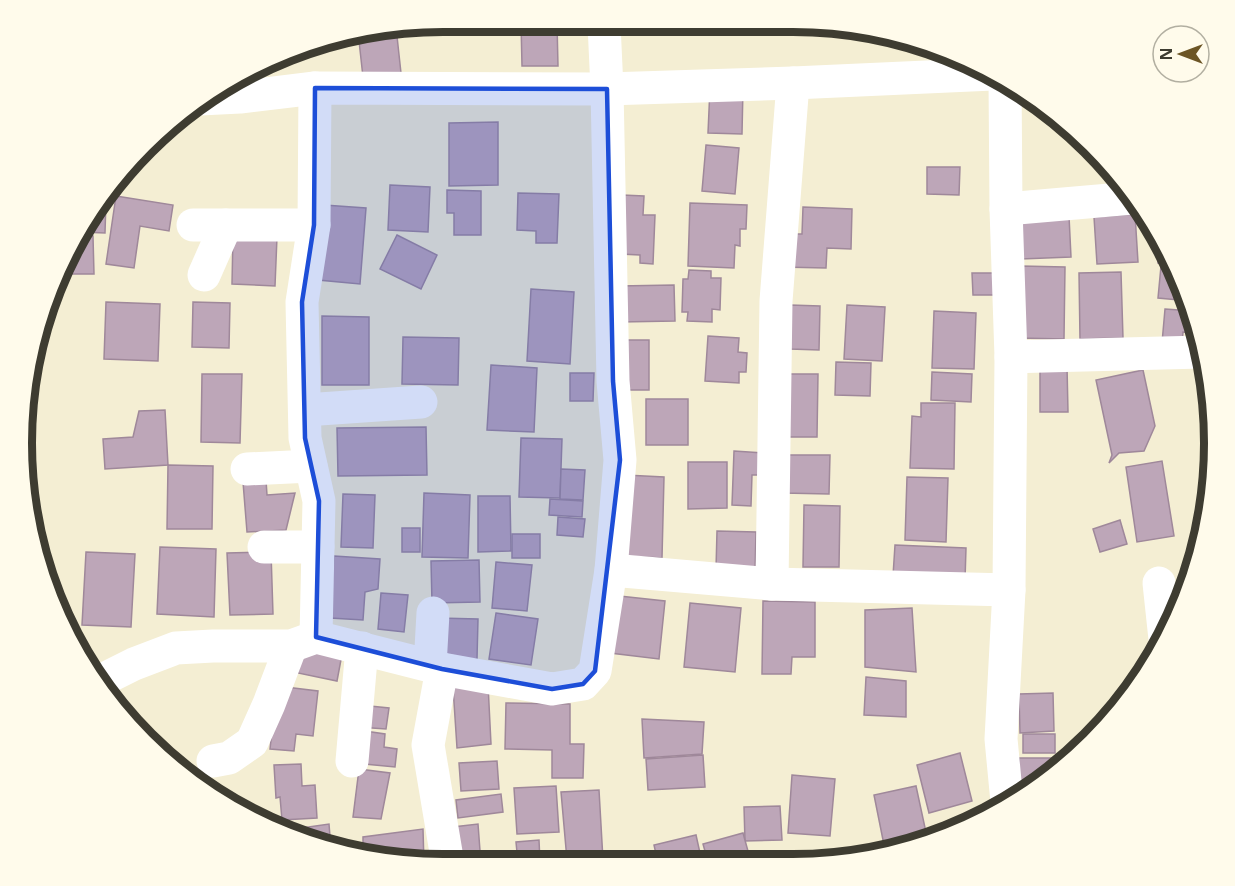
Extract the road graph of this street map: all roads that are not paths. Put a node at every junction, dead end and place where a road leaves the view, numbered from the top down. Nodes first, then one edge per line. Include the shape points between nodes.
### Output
1 (604, 32) edge
2 (975, 75) edge
3 (793, 83) junction
4 (240, 87) edge
5 (315, 88) junction
6 (607, 89) junction
7 (1005, 91) edge
8 (1123, 199) edge
9 (1006, 209) junction
10 (193, 225) dead end
11 (226, 225) junction
12 (314, 225) junction
13 (204, 275) dead end
14 (1193, 352) edge
15 (1011, 357) junction
16 (421, 402) dead end
17 (305, 410) junction
18 (311, 466) junction
19 (247, 469) dead end
20 (264, 547) dead end
21 (318, 547) junction
22 (611, 570) junction
23 (1159, 583) dead end
24 (772, 584) junction
25 (1009, 590) junction
26 (433, 613) dead end
27 (1163, 620) edge
28 (303, 641) junction
29 (362, 648) junction
30 (436, 667) junction
31 (106, 678) edge
32 (213, 761) dead end
33 (352, 761) dead end
34 (1006, 794) edge
35 (446, 854) edge

1 - 6 street
2 - 3 street
3 - 6 street
3 - 24 street via 776,301
4 - 5 street
5 - 6 street
5 - 12 street
6 - 22 street via 613,381 620,460
7 - 9 street
8 - 9 street
9 - 15 street
10 - 11 street
11 - 12 street
11 - 13 street
12 - 17 street via 302,302
14 - 15 street
15 - 25 street
16 - 17 street
17 - 18 street
18 - 19 street
18 - 21 street via 319,501
20 - 21 street
21 - 28 street
22 - 24 street
22 - 30 street via 595,671 583,684 552,689
23 - 27 street
24 - 25 street
25 - 34 street via 1001,739
26 - 30 street
28 - 29 street
28 - 31 street via 176,648
28 - 32 street via 252,742 229,758
29 - 30 street
29 - 33 street
30 - 35 street via 428,745

